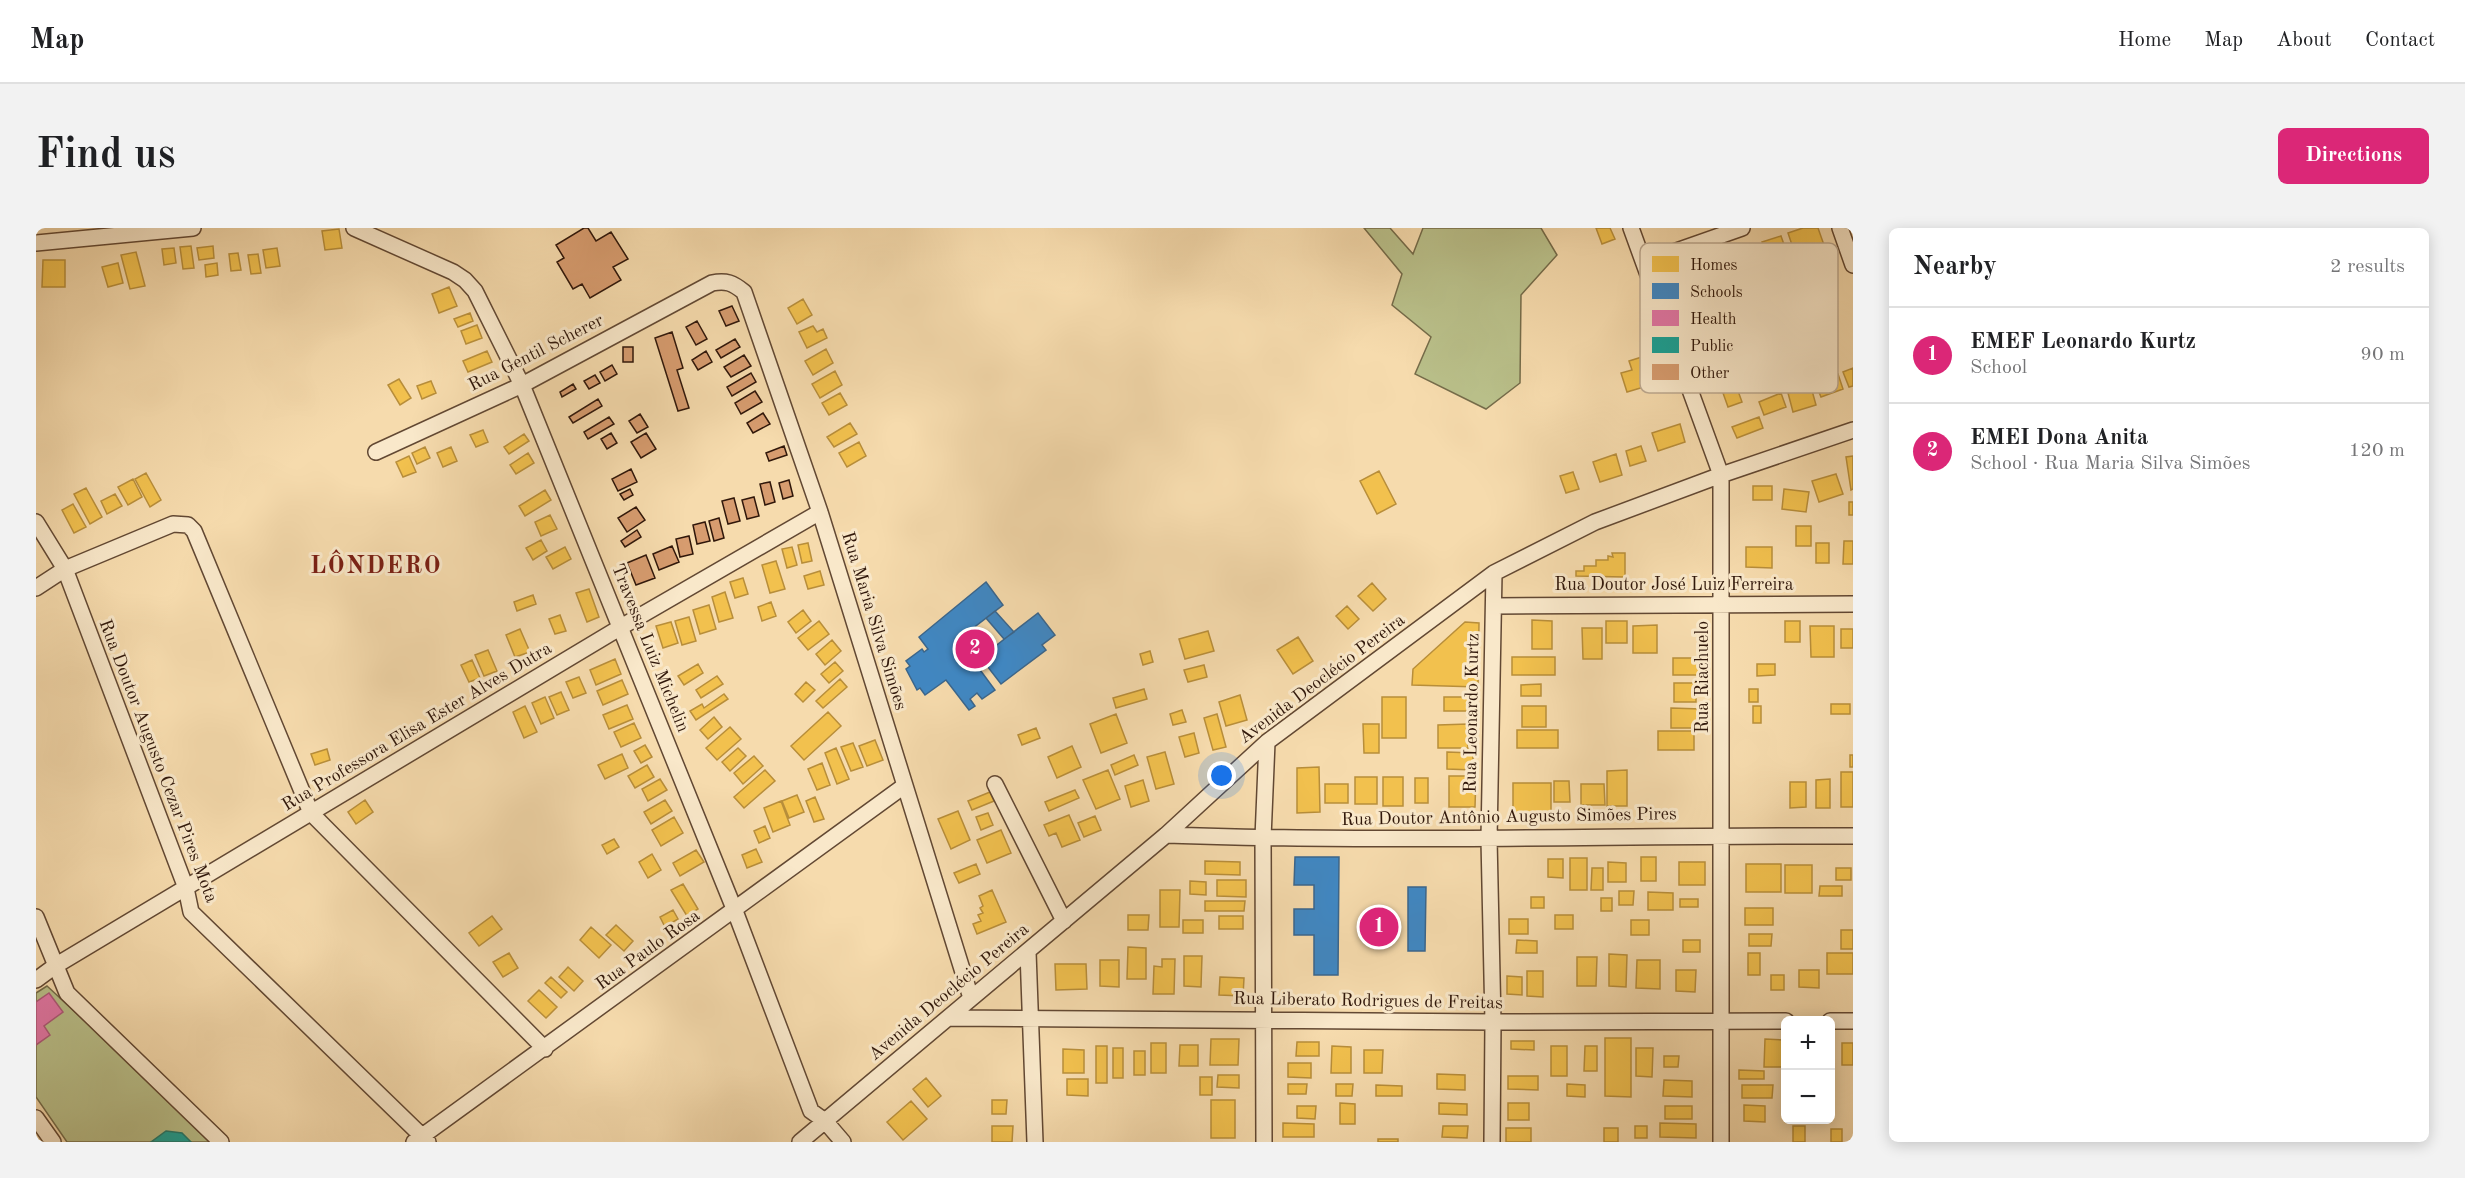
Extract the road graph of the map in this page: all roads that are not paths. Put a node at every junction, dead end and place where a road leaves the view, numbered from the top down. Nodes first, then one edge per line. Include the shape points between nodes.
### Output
1 (193, 228) edge
2 (354, 228) edge
3 (1631, 228) edge
4 (1742, 228) edge
5 (1840, 228) edge
6 (36, 243) edge
7 (1699, 243) edge
8 (1640, 250) edge
9 (1853, 265) edge
10 (712, 283) joint
11 (522, 385) junction
12 (1692, 393) edge
13 (1853, 429) edge
14 (376, 452) dead end
15 (1721, 475) junction
16 (820, 512) junction
17 (36, 522) edge
18 (65, 569) junction
19 (1494, 573) junction
20 (36, 588) edge
21 (1723, 604) junction
22 (1853, 604) edge
23 (1494, 606) junction
24 (621, 627) junction
25 (1267, 742) junction
26 (995, 784) dead end
27 (904, 786) junction
28 (311, 813) junction
29 (1166, 835) junction
30 (1721, 835) junction
31 (1853, 836) edge
32 (1263, 838) junction
33 (1489, 839) junction
34 (186, 888) junction
35 (735, 911) junction
36 (36, 917) edge
37 (1064, 921) junction
38 (1028, 952) junction
39 (55, 966) junction
40 (36, 980) edge
41 (971, 998) junction
42 (949, 1018) junction
43 (1262, 1018) junction
44 (1032, 1019) junction
45 (1781, 1021) edge
46 (1835, 1021) edge
47 (1853, 1021) edge
48 (1493, 1022) junction
49 (1721, 1022) junction
50 (545, 1049) junction
51 (36, 1118) edge
52 (825, 1121) junction
53 (421, 1140) edge
54 (53, 1142) edge
55 (221, 1142) edge
56 (800, 1142) edge
57 (843, 1142) edge
58 (1035, 1142) edge
59 (1264, 1142) edge
60 (1492, 1142) edge
61 (1721, 1142) edge

1 - 6 street
2 - 11 street, Travessa Luiz Michelin via 465,280 475,291
3 - 8 street, Rua Riachuelo
4 - 7 street
5 - 9 street
10 - 11 street, Rua Gentil Scherer
10 - 16 street, Rua Maria Silva Simões via 734,284 744,292
11 - 14 street, Rua Gentil Scherer
11 - 24 street, Travessa Luiz Michelin
12 - 15 street, Rua Riachuelo
13 - 15 street, Avenida Deoclécio Pereira
15 - 19 street, Avenida Deoclécio Pereira via 1595,522
15 - 21 street, Rua Riachuelo
16 - 24 street, Rua Professora Elisa Ester Alves Dutra
16 - 27 street, Rua Maria Silva Simões
17 - 18 street, Rua Doutor Augusto Cezar Pires Mota
18 - 20 street
18 - 28 street via 173,524 188,525 194,531
18 - 34 street, Rua Doutor Augusto Cezar Pires Mota
19 - 23 street, Rua Leonardo Kurtz
19 - 25 street, Avenida Deoclécio Pereira
21 - 22 street, Rua Doutor José Luiz Ferreira
21 - 23 street, Rua Doutor José Luiz Ferreira
21 - 30 street, Rua Riachuelo
23 - 33 street, Rua Leonardo Kurtz
24 - 28 street, Rua Professora Elisa Ester Alves Dutra
24 - 35 street, Travessa Luiz Michelin
25 - 29 street, Avenida Deoclécio Pereira
25 - 32 street
26 - 37 street
27 - 35 street, Rua Paulo Rosa
27 - 41 street, Rua Maria Silva Simões
28 - 34 street, Rua Professora Elisa Ester Alves Dutra
28 - 50 street
29 - 32 street, Rua Doutor Antônio Augusto Simões Pires
29 - 37 street, Avenida Deoclécio Pereira
30 - 31 street, Rua Doutor Antônio Augusto Simões Pires
30 - 33 street, Rua Doutor Antônio Augusto Simões Pires
30 - 49 street, Rua Riachuelo
32 - 33 street, Rua Doutor Antônio Augusto Simões Pires
32 - 43 street
33 - 48 street, Rua Leonardo Kurtz
34 - 39 street, Rua Professora Elisa Ester Alves Dutra
34 - 53 street, Rua Doutor Augusto Cezar Pires Mota via 191,912
35 - 50 street, Rua Paulo Rosa
35 - 52 street, Travessa Luiz Michelin via 811,1111
36 - 39 street
37 - 38 street, Avenida Deoclécio Pereira
38 - 41 street, Avenida Deoclécio Pereira
38 - 44 street
39 - 40 street, Rua Professora Elisa Ester Alves Dutra
39 - 55 street via 67,993
41 - 42 street, Avenida Deoclécio Pereira
42 - 44 street, Rua Liberato Rodrigues de Freitas
42 - 52 street, Avenida Deoclécio Pereira
43 - 44 street, Rua Liberato Rodrigues de Freitas
43 - 48 street, Rua Liberato Rodrigues de Freitas
43 - 59 street
44 - 58 street
45 - 49 street, Rua Liberato Rodrigues de Freitas
46 - 47 street
48 - 49 street, Rua Liberato Rodrigues de Freitas
48 - 60 street, Rua Leonardo Kurtz
49 - 61 street, Rua Riachuelo
50 - 53 street, Rua Paulo Rosa
51 - 54 street
52 - 56 street, Avenida Deoclécio Pereira
52 - 57 street, Travessa Luiz Michelin

